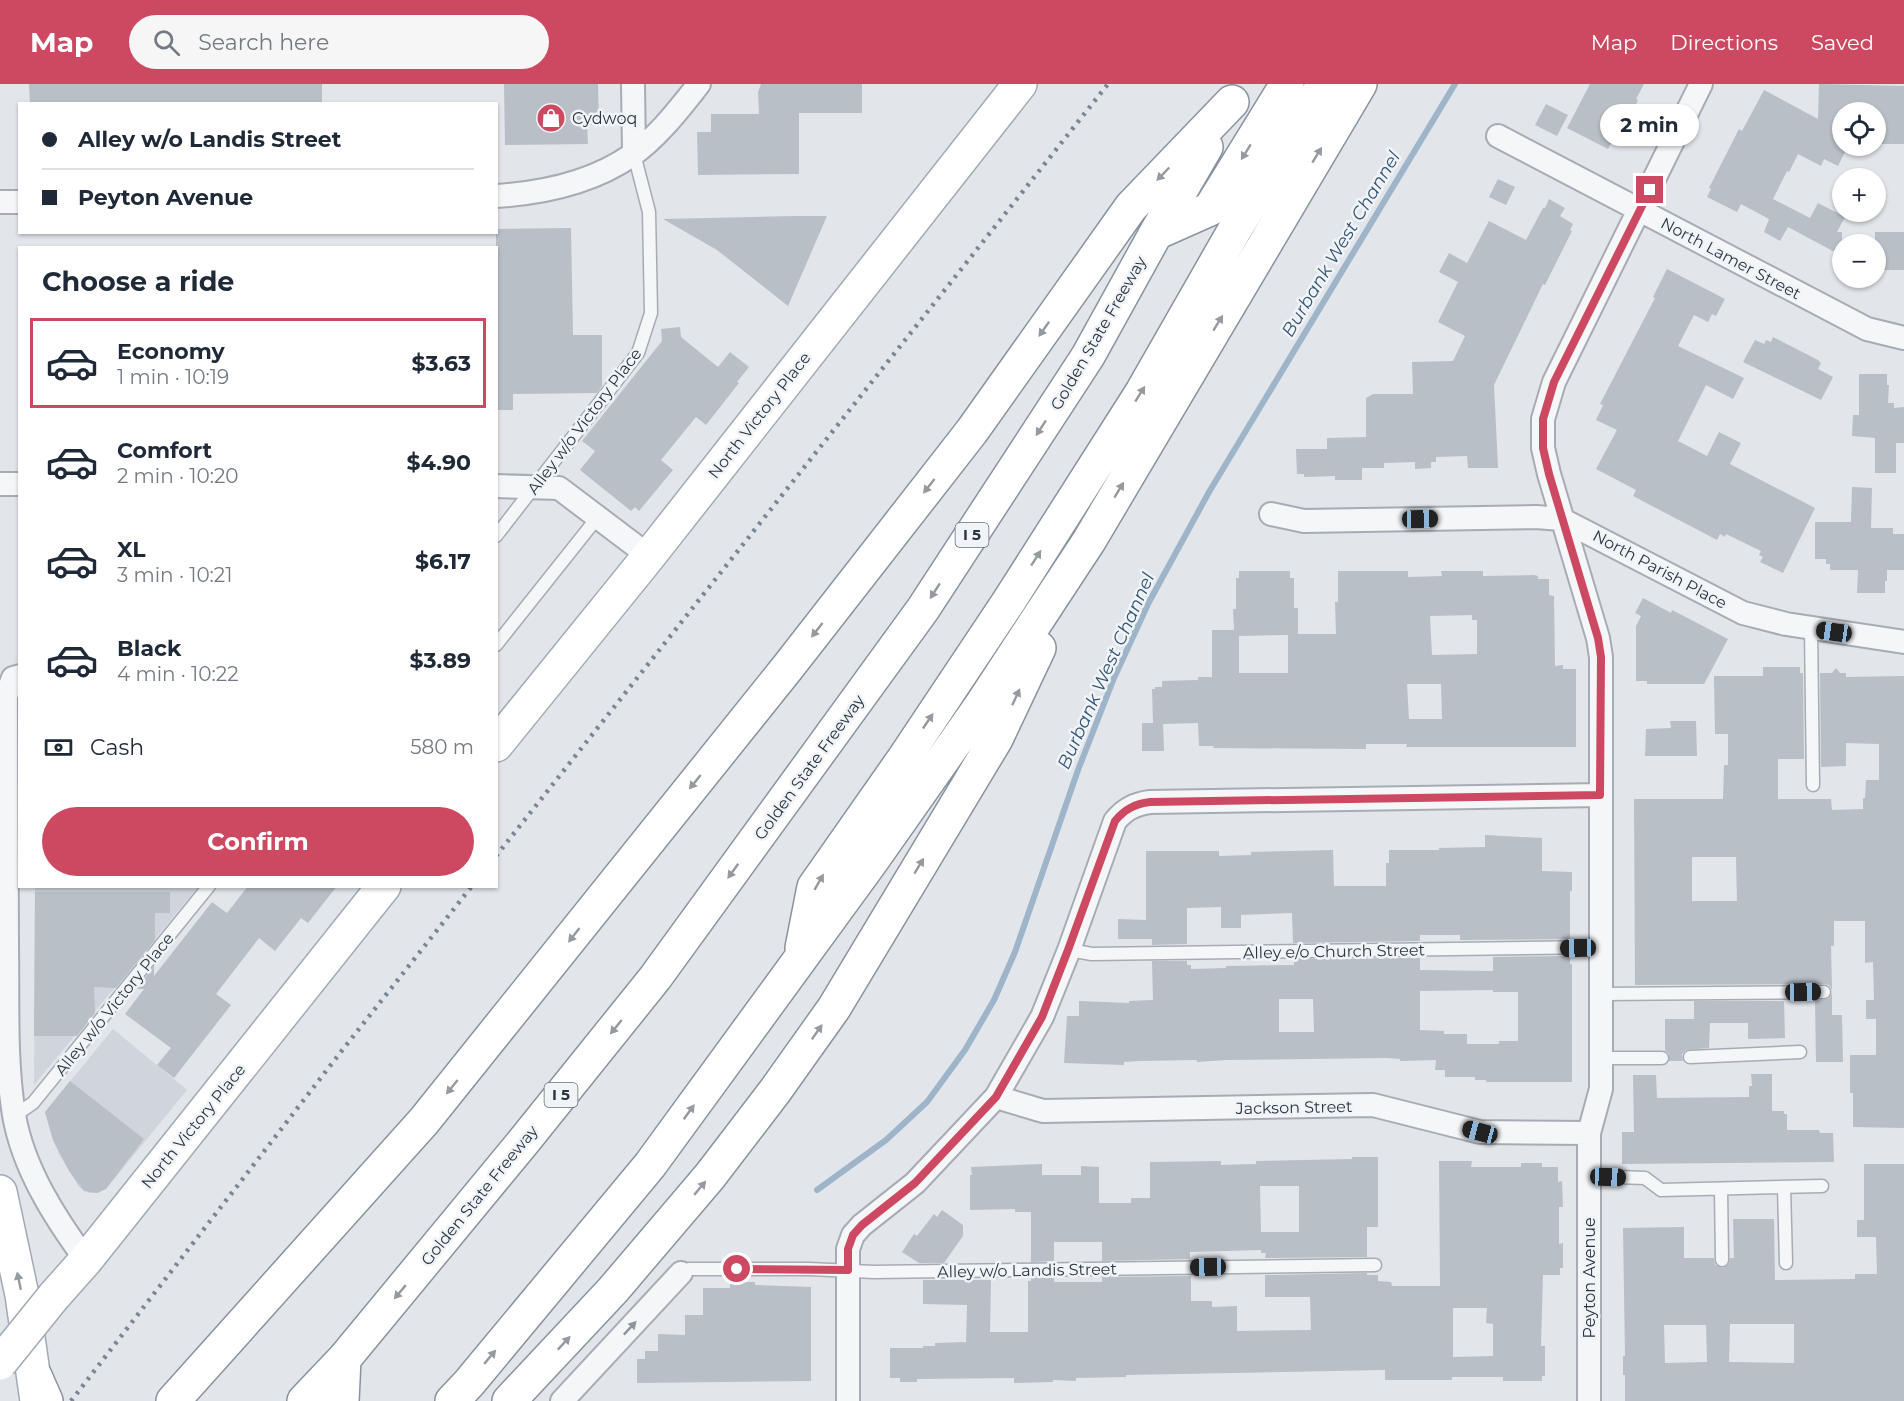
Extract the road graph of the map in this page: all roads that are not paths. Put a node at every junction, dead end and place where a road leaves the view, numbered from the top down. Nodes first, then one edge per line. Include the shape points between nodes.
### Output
1 (633, 84) edge
2 (699, 84) edge
3 (1287, 84) edge
4 (1324, 84) edge
5 (1360, 84) edge
6 (1701, 84) edge
7 (1013, 92) edge
8 (1238, 93) edge
9 (1498, 136) dead end
10 (633, 154) junction
11 (498, 196) edge
12 (0, 202) edge
13 (18, 202) edge
14 (1640, 211) junction
15 (1156, 232) junction
16 (1904, 338) edge
17 (0, 484) edge
18 (18, 484) edge
19 (498, 486) edge
20 (536, 486) junction
21 (1271, 514) dead end
22 (597, 518) junction
23 (1561, 519) junction
24 (498, 534) edge
25 (1089, 541) junction
26 (649, 556) junction
27 (1811, 628) junction
28 (498, 642) edge
29 (1904, 642) edge
30 (16, 677) edge
31 (500, 733) edge
32 (1814, 785) dead end
33 (1600, 795) junction
34 (207, 888) edge
35 (382, 888) edge
36 (1601, 947) junction
37 (1068, 950) junction
38 (800, 959) junction
39 (1824, 992) dead end
40 (1601, 994) junction
41 (1800, 1052) dead end
42 (1690, 1057) dead end
43 (1600, 1058) junction
44 (1662, 1058) dead end
45 (996, 1097) junction
46 (14, 1116) junction
47 (1589, 1133) junction
48 (1589, 1176) junction
49 (1822, 1186) dead end
50 (1784, 1187) junction
51 (1721, 1189) junction
52 (0, 1192) edge
53 (86, 1260) junction
54 (1722, 1260) dead end
55 (1786, 1263) dead end
56 (1375, 1265) dead end
57 (848, 1270) junction
58 (681, 1273) joint
59 (344, 1359) junction
60 (0, 1363) edge
61 (39, 1393) edge
62 (571, 1396) edge
63 (173, 1401) edge
64 (304, 1401) edge
65 (342, 1401) edge
66 (452, 1401) edge
67 (510, 1401) edge
68 (848, 1401) edge
69 (1589, 1401) edge

1 - 10 street
2 - 10 street via 675,114
3 -> 15 main road via 1210,209
38 -> 4 main road via 814,887 1009,601 1135,402
25 -> 5 main road
6 - 14 street, Peyton Avenue
7 - 26 main road, North Victory Place
8 - 15 main road, Golden State Freeway / I 5
8 -> 63 main road via 1131,207 972,431 439,1103
9 - 14 street, North Lamer Street
10 - 11 street via 614,166 549,191
10 - 20 lane, Alley w/o Victory Place via 649,212 651,313 638,353
12 - 13 street
14 - 16 street, North Lamer Street via 1867,329
14 - 23 street, Peyton Avenue via 1554,382 1543,419 1543,448
15 -> 59 main road, Golden State Freeway / I 5 via 1088,356 916,619 655,978
17 - 18 street
19 - 20 street
20 - 22 street via 558,488
20 - 24 lane, Alley w/o Victory Place
21 - 23 street, North Parish Place via 1304,521
22 - 26 street
22 - 28 lane
23 - 27 street, North Parish Place via 1743,613
23 - 33 street, Peyton Avenue via 1601,657
25 - 38 main road via 980,706
67 -> 25 main road via 614,1290 710,1176 834,1008 996,739
26 - 31 main road, North Victory Place
27 - 29 street, North Parish Place
27 - 32 lane
30 - 46 street via 6,696 8,1050
33 - 36 street, Peyton Avenue
33 - 37 street via 1140,804 1123,811 1115,821
34 - 46 lane, Alley w/o Victory Place via 33,1103
35 - 53 main road, North Victory Place
36 - 37 lane, Alley e/o Church Street via 1092,954
36 - 40 street, Peyton Avenue
37 - 45 street via 1042,1017
66 -> 38 main road via 650,1165
39 - 40 lane
40 - 43 street, Peyton Avenue
41 - 42 lane
43 - 44 lane
43 - 47 street, Peyton Avenue via 1600,1089
45 - 47 street, Jackson Street via 1043,1112 1373,1105 1480,1132
45 - 57 street via 915,1183 853,1235
46 - 53 street via 43,1193
47 - 48 street, Peyton Avenue
48 - 51 lane via 1645,1178 1661,1190
48 - 69 street, Peyton Avenue
49 - 50 lane
50 - 51 lane
50 - 55 lane
51 - 54 lane
61 -> 52 main road
53 - 60 main road, North Victory Place, bridge
56 - 57 lane, Alley w/o Landis Street
57 - 58 lane, Alley w/o Landis Street via 689,1269
57 - 68 street
62 -> 58 street
59 - 64 main road, Golden State Freeway / I 5
59 - 65 main road

